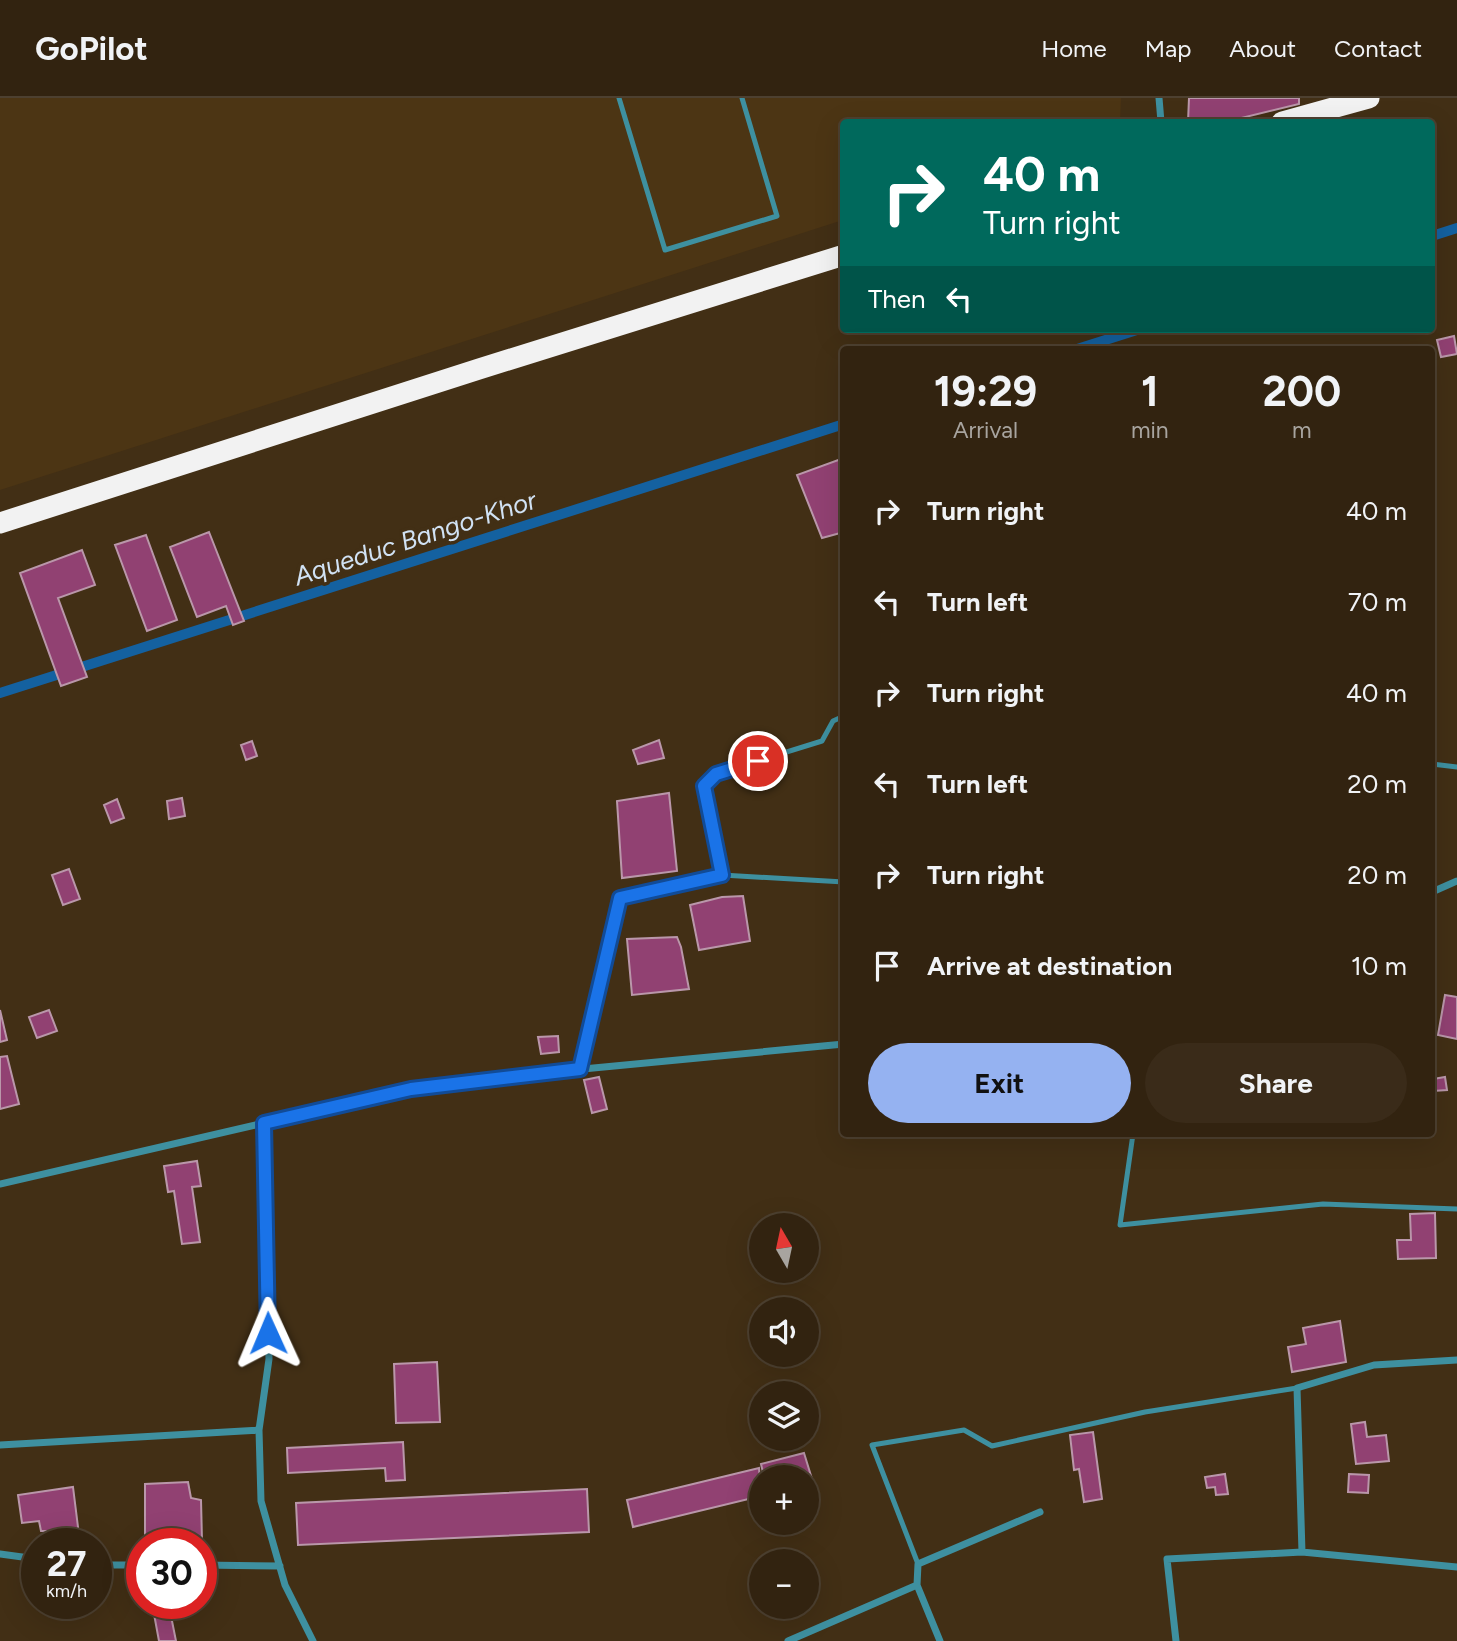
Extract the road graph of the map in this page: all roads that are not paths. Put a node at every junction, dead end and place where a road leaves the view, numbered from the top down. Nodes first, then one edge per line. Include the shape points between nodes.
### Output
1 (619, 98) edge
2 (742, 98) edge
3 (1159, 98) edge
4 (1369, 98) edge
5 (1161, 119) edge
6 (1293, 119) edge
7 (840, 256) edge
8 (0, 523) edge
9 (840, 718) edge
10 (1435, 764) edge
11 (1457, 767) edge
12 (722, 875) junction
13 (1457, 881) edge
14 (840, 882) edge
15 (1435, 891) edge
16 (840, 1044) edge
17 (580, 1069) junction
18 (264, 1123) junction
19 (1133, 1137) edge
20 (0, 1184) edge
21 (1457, 1209) edge
22 (1457, 1360) edge
23 (1297, 1388) junction
24 (259, 1430) junction
25 (0, 1445) edge
26 (1040, 1512) dead end
27 (1301, 1552) junction
28 (0, 1554) edge
29 (21, 1557) edge
30 (918, 1564) junction
31 (217, 1565) edge
32 (280, 1566) junction
33 (1457, 1567) edge
34 (917, 1585) junction
35 (313, 1641) edge
36 (788, 1641) edge
37 (940, 1641) edge
38 (1176, 1641) edge

1 - 2 lane via 665,250 777,216
3 - 5 street
4 - 6 highway
7 - 8 highway
9 - 12 lane via 822,741 716,774 704,786
10 - 11 lane
12 - 14 lane
12 - 17 lane via 620,898
13 - 15 street
16 - 17 street
17 - 18 street via 411,1089
18 - 20 street
18 - 24 street via 269,1359
19 - 21 lane via 1120,1225 1323,1204
22 - 23 street via 1374,1364
23 - 27 street
23 - 30 lane via 1144,1412 992,1446 964,1430 872,1445
24 - 25 street
24 - 32 street via 261,1501
26 - 30 street
27 - 33 street
27 - 38 street via 1167,1559
28 - 29 street
30 - 34 street
31 - 32 street
32 - 35 street
34 - 36 street
34 - 37 street

